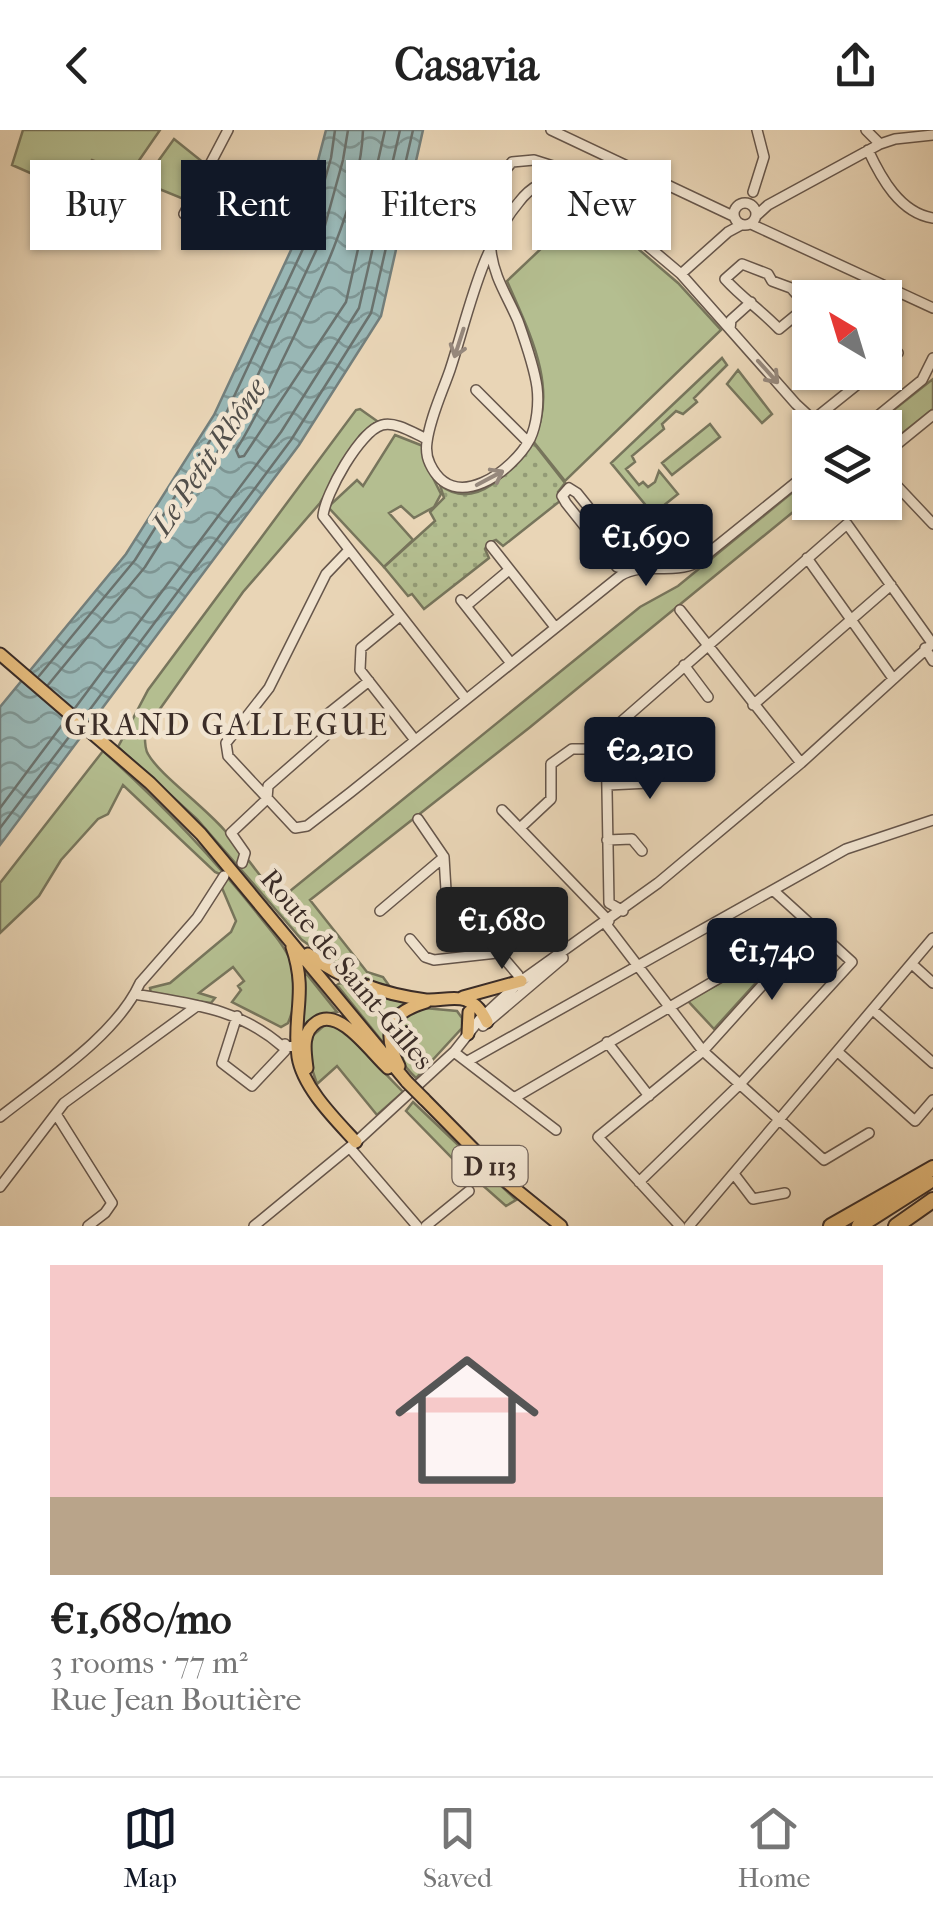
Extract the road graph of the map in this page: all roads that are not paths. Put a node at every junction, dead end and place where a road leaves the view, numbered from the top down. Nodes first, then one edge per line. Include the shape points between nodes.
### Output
1 (228, 130) edge
2 (551, 130) edge
3 (757, 130) edge
4 (866, 130) edge
5 (933, 136) edge
6 (880, 144) junction
7 (868, 150) junction
8 (212, 160) edge
9 (532, 189) edge
10 (746, 214) junction
11 (933, 218) edge
12 (652, 250) edge
13 (491, 251) junction
14 (681, 274) junction
15 (500, 285) junction
16 (477, 288) junction
17 (751, 302) junction
18 (933, 308) edge
19 (730, 329) junction
20 (933, 358) edge
21 (476, 390) dead end
22 (854, 390) edge
23 (804, 410) edge
24 (832, 410) edge
25 (885, 410) edge
26 (933, 415) edge
27 (427, 439) junction
28 (902, 440) edge
29 (528, 442) junction
30 (792, 486) edge
31 (902, 491) edge
32 (933, 524) edge
33 (491, 546) dead end
34 (348, 551) junction
35 (806, 558) junction
36 (509, 570) junction
37 (628, 570) junction
38 (891, 585) junction
39 (680, 610) dead end
40 (400, 616) junction
41 (850, 621) junction
42 (555, 626) junction
43 (930, 644) edge
44 (706, 647) junction
45 (0, 654) edge
46 (933, 661) edge
47 (510, 662) junction
48 (684, 665) junction
49 (892, 678) junction
50 (368, 681) junction
51 (708, 697) dead end
52 (466, 698) junction
53 (753, 705) junction
54 (414, 740) junction
55 (606, 749) junction
56 (801, 763) junction
57 (673, 765) dead end
58 (608, 785) junction
59 (267, 799) junction
60 (502, 810) dead end
61 (418, 819) dead end
62 (933, 820) edge
63 (520, 828) junction
64 (607, 840) junction
65 (642, 851) dead end
66 (444, 857) junction
67 (242, 863) dead end
68 (224, 876) dead end
69 (774, 891) junction
70 (609, 903) junction
71 (598, 909) junction
72 (623, 910) junction
73 (380, 911) dead end
74 (607, 922) junction
75 (814, 928) junction
76 (288, 936) junction
77 (933, 938) edge
78 (410, 940) dead end
79 (796, 940) junction
80 (500, 957) junction
81 (912, 964) junction
82 (638, 967) junction
83 (933, 984) edge
84 (516, 987) junction
85 (135, 994) junction
86 (454, 999) junction
87 (430, 1000) junction
88 (197, 1006) junction
89 (668, 1006) junction
90 (873, 1010) junction
91 (237, 1016) junction
92 (480, 1017) junction
93 (468, 1034) joint
94 (290, 1042) junction
95 (607, 1042) junction
96 (704, 1051) junction
97 (454, 1052) junction
98 (838, 1052) junction
99 (468, 1061) junction
100 (933, 1063) edge
101 (740, 1084) junction
102 (407, 1089) junction
103 (648, 1096) junction
104 (514, 1098) junction
105 (933, 1100) edge
106 (56, 1114) junction
107 (0, 1117) edge
108 (779, 1121) junction
109 (556, 1130) dead end
110 (869, 1133) dead end
111 (353, 1145) junction
112 (933, 1168) edge
113 (734, 1174) junction
114 (933, 1178) edge
115 (639, 1182) junction
116 (0, 1188) edge
117 (933, 1190) edge
118 (469, 1191) dead end
119 (785, 1192) dead end
120 (933, 1200) edge
121 (88, 1226) edge
122 (254, 1226) edge
123 (417, 1226) edge
124 (426, 1226) edge
125 (562, 1226) edge
126 (680, 1226) edge
127 (689, 1226) edge
128 (831, 1226) edge
129 (859, 1226) edge
130 (876, 1226) edge
131 (896, 1226) edge

1 - 8 street
2 - 10 street via 715,207
3 - 10 street via 764,157
4 - 6 street
5 - 6 street
6 - 7 street
7 - 10 street
7 - 11 street via 881,180 916,215
9 - 13 street
10 - 14 street
10 - 18 street
12 - 14 street
13 - 15 street
13 - 16 street
14 - 19 street
15 - 16 street
15 - 29 street via 537,388 537,420
16 -> 27 street
17 - 17 street via 778,329 807,306 790,288 742,264 726,279
17 - 19 street
19 -> 23 street
20 - 25 street via 922,380
21 - 29 street
22 - 24 street
26 - 28 street
27 -> 29 street via 430,466 442,480 471,488 499,475
27 - 34 street via 394,425 380,425 364,438 324,504 328,526
30 - 37 street via 696,563 682,570
31 - 32 street
33 - 36 street
34 - 40 street
34 - 59 street via 326,574 270,688 226,743 228,756
35 - 38 street via 847,524
35 - 41 street
35 - 44 street
36 - 42 street
36 - 47 street via 464,603
37 - 37 street via 630,559 577,493 566,489 566,503 617,567
37 - 42 street
38 - 41 street
38 - 43 street
39 - 44 street
40 - 50 street via 361,648 360,670
40 - 52 street
41 - 49 street
41 - 53 street
42 - 47 street
43 - 46 street
43 - 49 street
44 - 48 street
44 - 53 street
45 - 76 main road, Route de Saint-Gilles via 180,811
47 - 52 street
48 - 51 street
48 - 55 street via 606,735
49 - 56 street
50 - 54 street
50 - 59 street via 324,716 332,730 268,786
52 - 54 street
53 - 56 street
54 - 59 street via 307,826 295,828
55 - 58 street
55 - 63 street via 572,749 551,764 551,799
56 - 72 street
57 - 58 street via 649,783
58 - 64 street
59 - 67 street via 231,834 245,853
60 - 63 street
61 - 66 street
62 - 69 street via 846,849
63 - 71 street
64 - 65 street via 632,839
64 - 70 street
66 - 73 street
66 - 80 street via 446,890
68 - 85 street
69 - 75 street
69 - 82 street
70 - 71 street
70 - 72 street
71 - 74 street
72 - 74 street
74 - 82 street
74 - 84 street
75 - 79 street
75 - 101 street via 852,962
76 - 87 main road via 347,979
76 - 94 main road via 301,977
76 - 102 main road, Route de Saint-Gilles / D 113
77 - 81 street
78 - 80 street via 434,960
79 - 89 street via 786,939
79 - 96 street
80 - 84 street
81 - 83 street
81 - 90 street
82 - 89 street
82 - 99 street
84 - 86 main road
84 - 92 street
85 - 88 street
85 - 107 street via 103,1033
86 - 87 main road
86 - 92 main road
87 - 102 main road via 404,1010 389,1031
88 - 91 street
88 - 106 street
89 - 95 street
89 - 96 street
90 - 98 street
90 - 100 street
91 - 94 street
91 - 94 street via 222,1063 252,1086
92 - 93 main road
92 - 97 street
93 - 97 street
94 - 102 main road via 316,1022 336,1020
94 - 111 main road
95 - 103 street
95 - 104 street
96 - 101 street
96 - 103 street
97 - 99 street
97 - 102 street
98 - 105 street via 915,1121
98 - 108 street
99 - 104 street
101 - 108 street
101 - 115 street
102 - 111 street
102 - 125 main road, Route de Saint-Gilles / D 113, bridge
103 - 115 street via 598,1137
104 - 109 street
106 - 116 street
106 - 121 street via 112,1203
108 - 110 street via 824,1160
108 - 113 street
111 - 122 street
111 - 123 street
112 - 128 highway
113 - 119 street via 753,1200
113 - 127 street
114 - 129 highway
115 - 126 street
117 - 130 highway
118 - 124 street
120 - 131 highway

